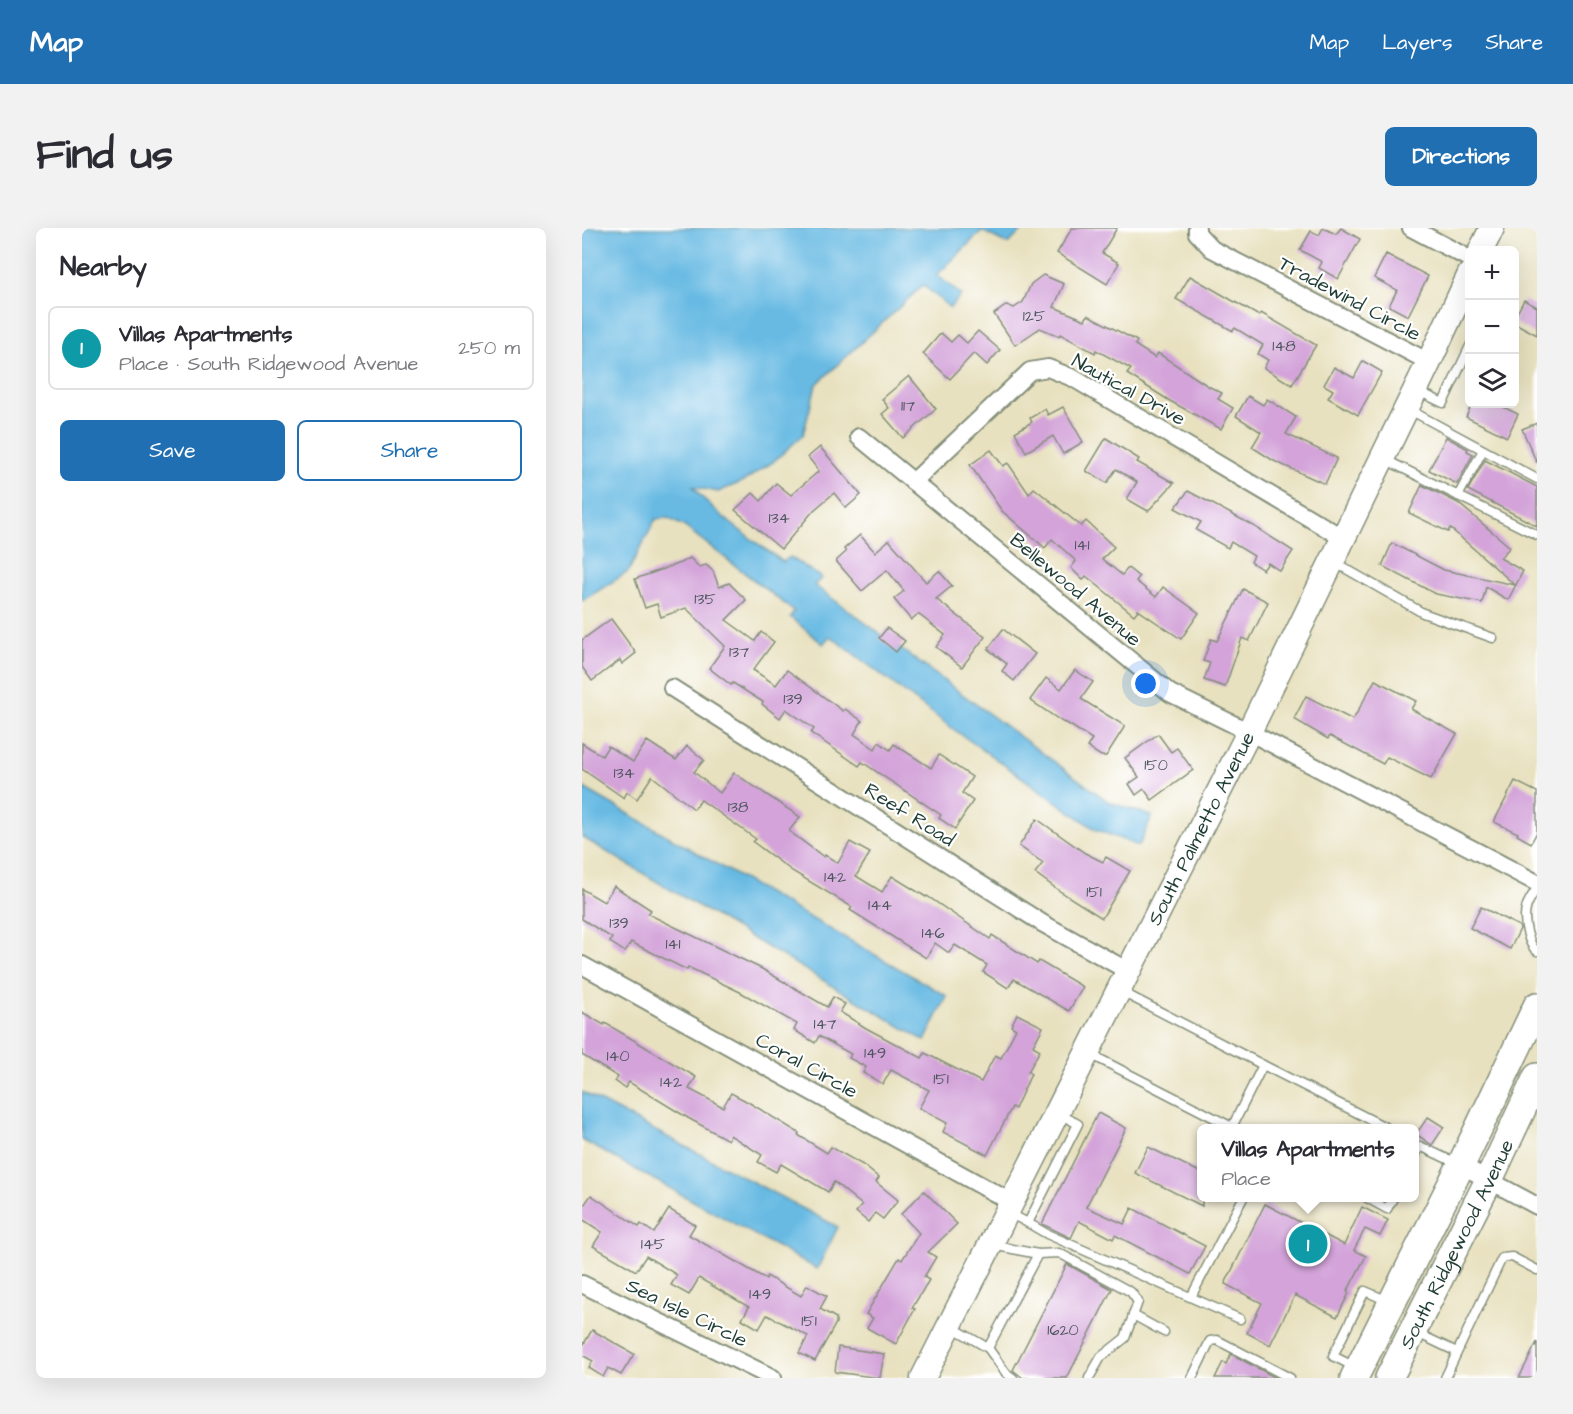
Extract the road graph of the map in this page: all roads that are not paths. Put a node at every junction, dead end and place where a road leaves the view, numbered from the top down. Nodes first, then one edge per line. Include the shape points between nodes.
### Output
1 (1197, 228) edge
2 (1411, 228) edge
3 (1492, 228) edge
4 (1483, 246) edge
5 (1465, 272) edge
6 (1465, 284) edge
7 (1466, 354) edge
8 (1429, 363) junction
9 (1411, 399) junction
10 (859, 437) dead end
11 (1483, 450) junction
12 (1382, 458) junction
13 (1537, 479) edge
14 (913, 482) junction
15 (1458, 496) junction
16 (1537, 535) edge
17 (1343, 538) junction
18 (1332, 560) junction
19 (1493, 638) dead end
20 (672, 688) dead end
21 (1249, 732) junction
22 (1537, 885) edge
23 (1537, 951) edge
24 (582, 965) edge
25 (1123, 980) junction
26 (1537, 1006) edge
27 (1087, 1053) junction
28 (1263, 1065) junction
29 (1537, 1077) edge
30 (1057, 1113) junction
31 (1226, 1124) edge
32 (1236, 1124) edge
33 (1379, 1124) edge
34 (1419, 1145) edge
35 (1461, 1165) junction
36 (1489, 1180) junction
37 (1240, 1202) edge
38 (1375, 1202) edge
39 (1390, 1202) edge
40 (1537, 1206) edge
41 (1009, 1207) junction
42 (1028, 1223) junction
43 (990, 1244) junction
44 (1038, 1254) junction
45 (1537, 1270) edge
46 (582, 1284) edge
47 (1191, 1297) junction
48 (1133, 1315) junction
49 (1240, 1319) dead end
50 (949, 1326) junction
51 (1413, 1331) junction
52 (1164, 1332) dead end
53 (988, 1348) junction
54 (1457, 1352) junction
55 (1356, 1373) edge
56 (772, 1378) edge
57 (923, 1378) edge
58 (1013, 1378) edge
59 (1089, 1378) edge
60 (1192, 1378) edge
61 (1290, 1378) edge
62 (1389, 1378) edge
63 (1445, 1378) edge

1 - 8 street, Tradewind Circle via 1212,249
2 - 5 street
3 - 4 street
6 - 8 street, South Palmetto Avenue
7 - 9 lane via 1443,403
8 - 9 street, South Palmetto Avenue
9 - 11 lane
9 - 12 street, South Palmetto Avenue
10 - 14 street, Bellewood Avenue
11 - 13 lane
11 - 15 lane
12 - 15 lane
12 - 17 street, South Palmetto Avenue
14 - 17 street, Nautical Drive via 1030,371 1048,368 1073,378
14 - 21 street, Bellewood Avenue via 1170,693
15 - 16 lane
17 - 18 street, South Palmetto Avenue
18 - 19 lane via 1423,613
18 - 21 street, South Palmetto Avenue
20 - 25 street, Reef Road via 1042,923
21 - 22 street, Bellewood Avenue
21 - 25 street, South Palmetto Avenue
22 - 23 lane via 1525,910 1528,936
24 - 41 street, Coral Circle
25 - 27 street, South Palmetto Avenue
25 - 28 lane
26 - 35 main road, South Ridgewood Avenue
27 - 30 street, South Palmetto Avenue
27 - 31 lane
28 - 32 lane
28 - 33 lane
29 - 36 main road, South Ridgewood Avenue
30 - 41 street, South Palmetto Avenue
30 - 42 lane via 1078,1125
34 - 35 lane
35 - 36 street
35 - 55 main road, South Ridgewood Avenue
36 - 40 street
36 - 51 main road, South Ridgewood Avenue
37 - 47 lane
38 - 39 lane via 1387,1209
41 - 42 lane
41 - 43 street, South Palmetto Avenue
42 - 47 lane
43 - 44 lane
43 - 50 street, South Palmetto Avenue
44 - 48 lane via 1059,1253 1131,1292 1138,1302
44 - 53 lane
45 - 54 lane via 1512,1257 1502,1258
46 - 56 street, Sea Isle Circle
47 - 49 lane
48 - 52 lane
48 - 59 lane via 1125,1338 1101,1357
50 - 53 lane
50 - 57 street, South Palmetto Avenue
51 - 54 lane
51 - 62 main road, South Ridgewood Avenue
53 - 58 lane
54 - 63 lane
60 - 61 lane via 1210,1341 1217,1340

